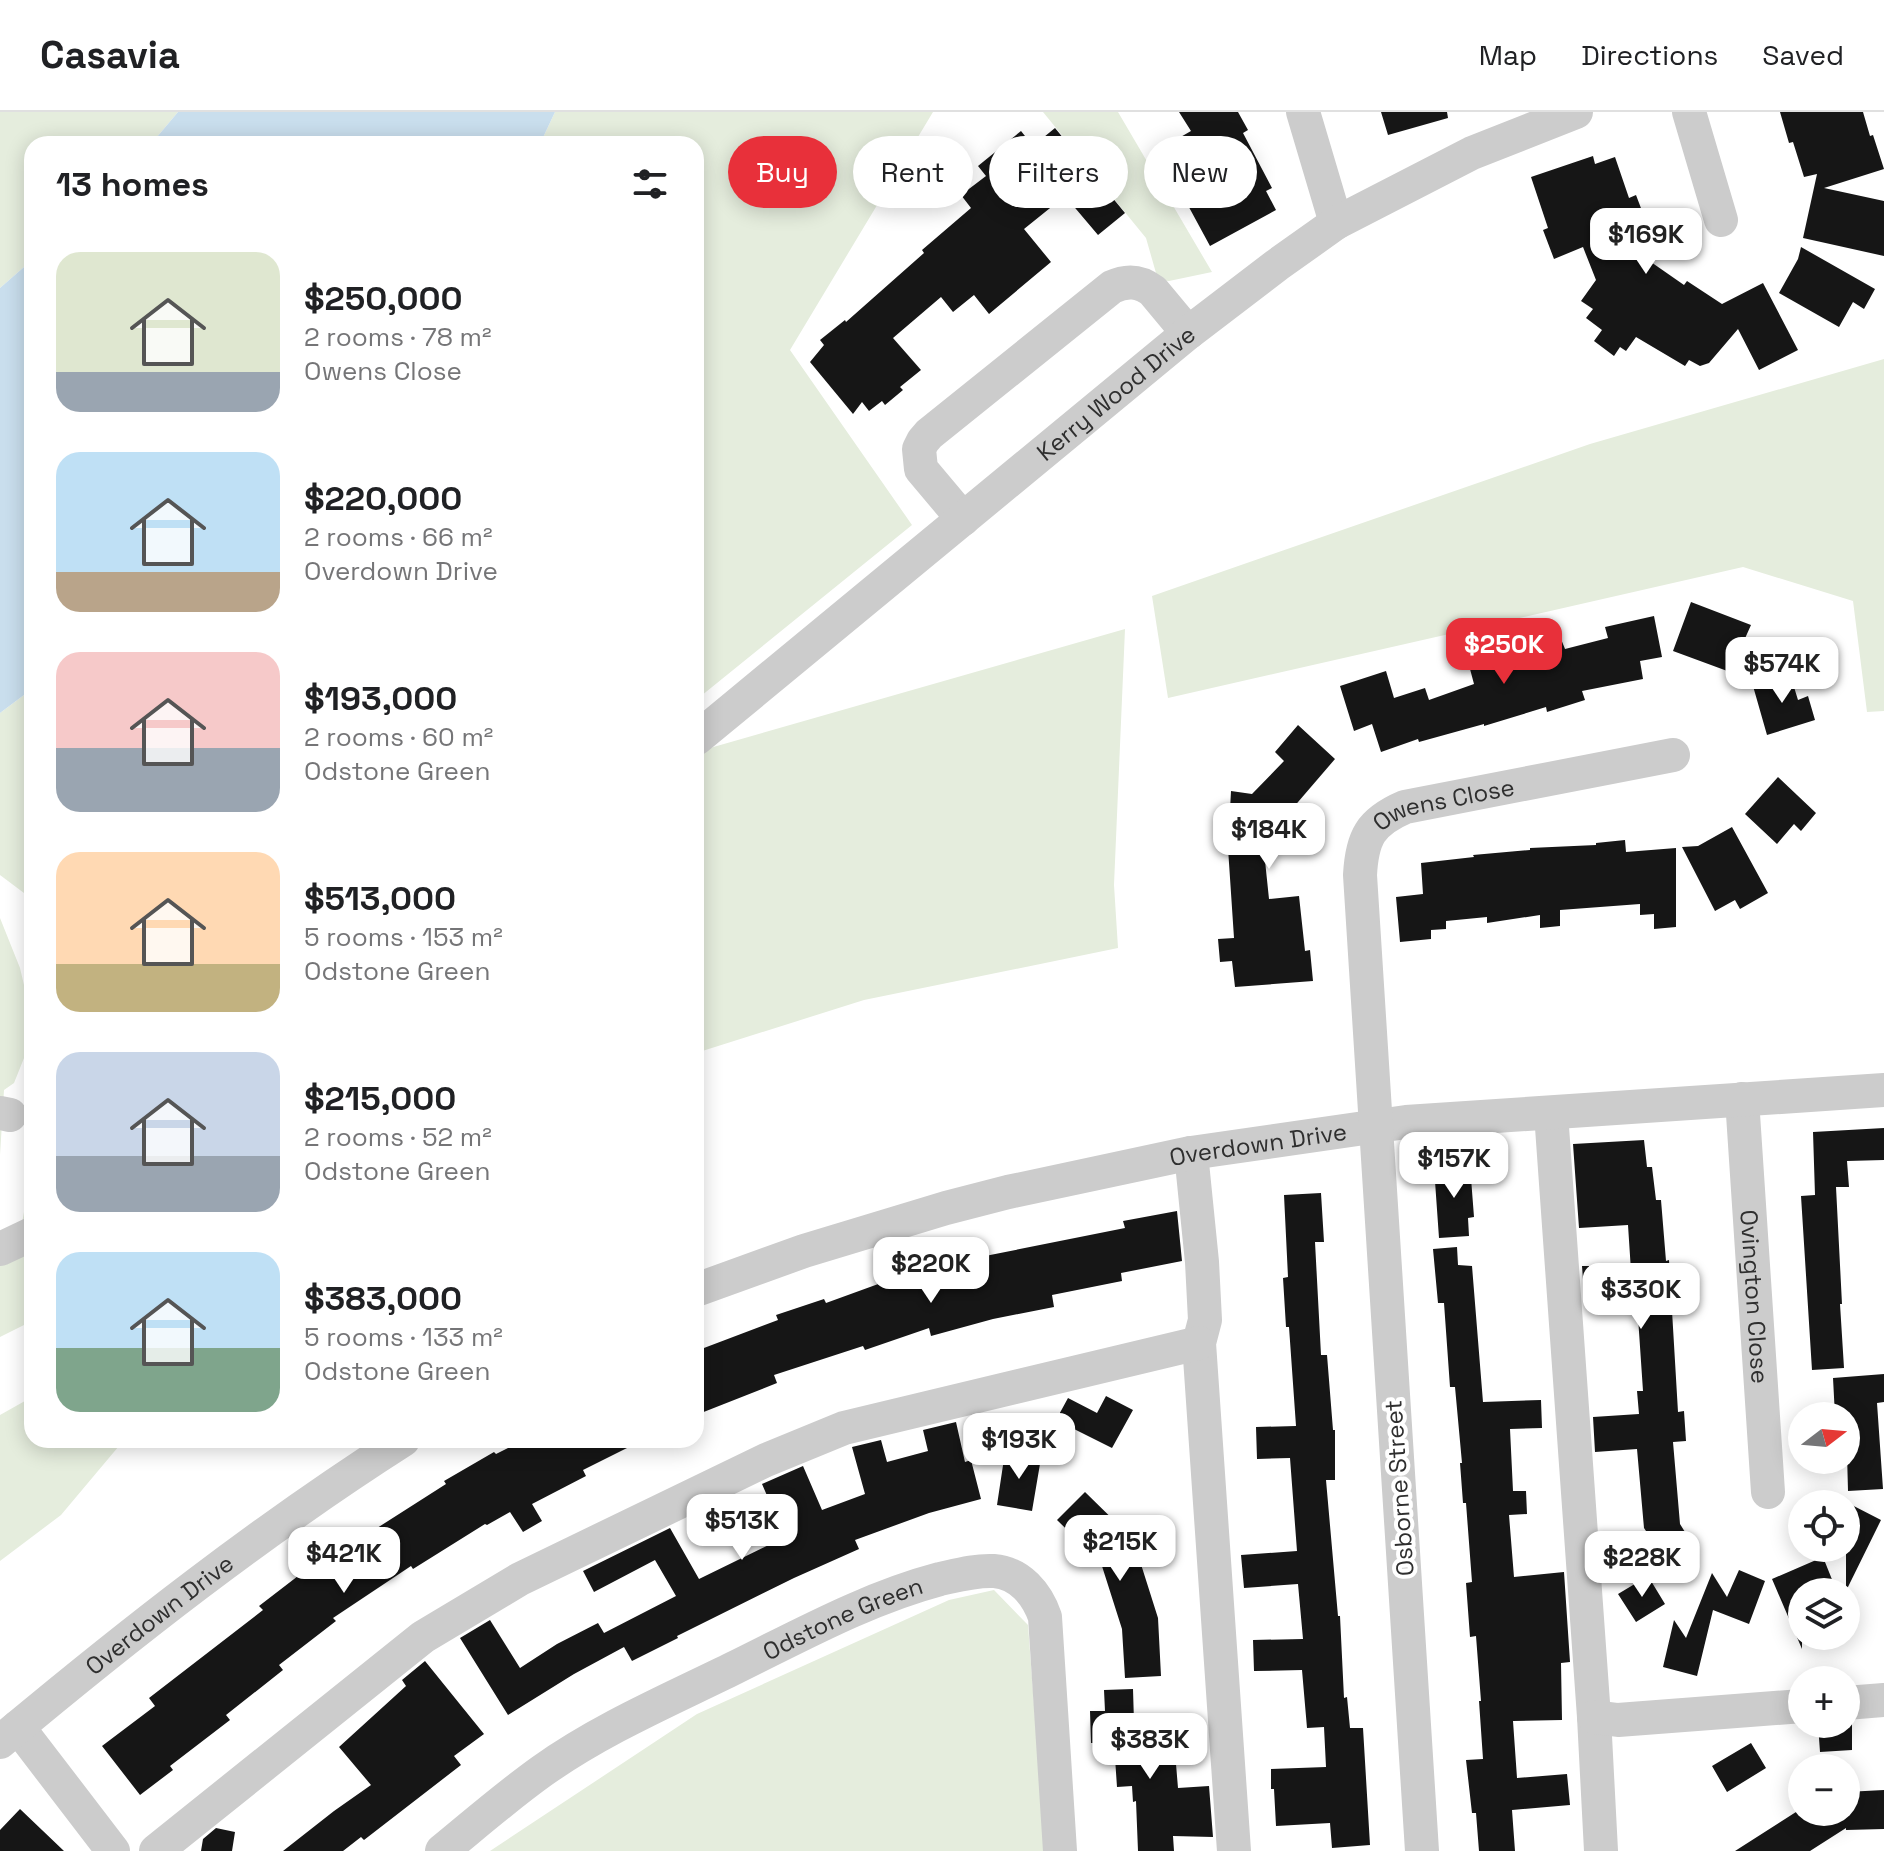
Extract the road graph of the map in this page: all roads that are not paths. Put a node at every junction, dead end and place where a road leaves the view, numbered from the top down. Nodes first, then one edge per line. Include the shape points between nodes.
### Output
1 (1303, 112) edge
2 (1576, 112) edge
3 (1689, 112) edge
4 (1495, 126) edge
5 (1721, 220) dead end
6 (1336, 223) junction
7 (1188, 333) junction
8 (963, 519) junction
9 (704, 732) edge
10 (1673, 755) dead end
11 (1884, 1090) edge
12 (1742, 1099) junction
13 (1551, 1113) junction
14 (1376, 1126) junction
15 (1191, 1153) junction
16 (24, 1238) edge
17 (0, 1249) edge
18 (704, 1287) edge
19 (1199, 1343) junction
20 (391, 1448) edge
21 (1768, 1492) dead end
22 (1884, 1700) edge
23 (1860, 1702) edge
24 (1788, 1707) edge
25 (1594, 1717) junction
26 (9, 1734) edge
27 (113, 1851) edge
28 (156, 1851) edge
29 (442, 1851) edge
30 (1060, 1851) edge
31 (1234, 1851) edge
32 (1422, 1851) edge
33 (1601, 1851) edge

1 - 6 street
2 - 4 street, Kerry Wood Drive
3 - 5 street
4 - 6 street, Kerry Wood Drive via 1428,174
6 - 7 street, Kerry Wood Drive
7 - 8 street, Kerry Wood Drive
7 - 8 street via 1146,285 1121,283 929,434 919,449 921,469
8 - 9 street, Kerry Wood Drive
10 - 14 street, Owens Close via 1405,807 1376,823 1363,848 1360,875
11 - 12 street, Overdown Drive
12 - 13 street, Overdown Drive
12 - 21 street, Ovington Close
13 - 14 street, Overdown Drive
13 - 25 street
14 - 15 street, Overdown Drive
14 - 32 street, Osborne Street
15 - 18 street, Overdown Drive via 946,1208
15 - 19 street via 1205,1320
16 - 17 street
19 - 28 street via 844,1428 520,1579 423,1637
19 - 31 street
20 - 26 street, Overdown Drive via 195,1586
22 - 23 street
24 - 25 street via 1618,1720
25 - 33 street
26 - 27 street
29 - 30 street, Odstone Green via 542,1771 612,1727 865,1605 928,1582 997,1571 1030,1589 1045,1617

